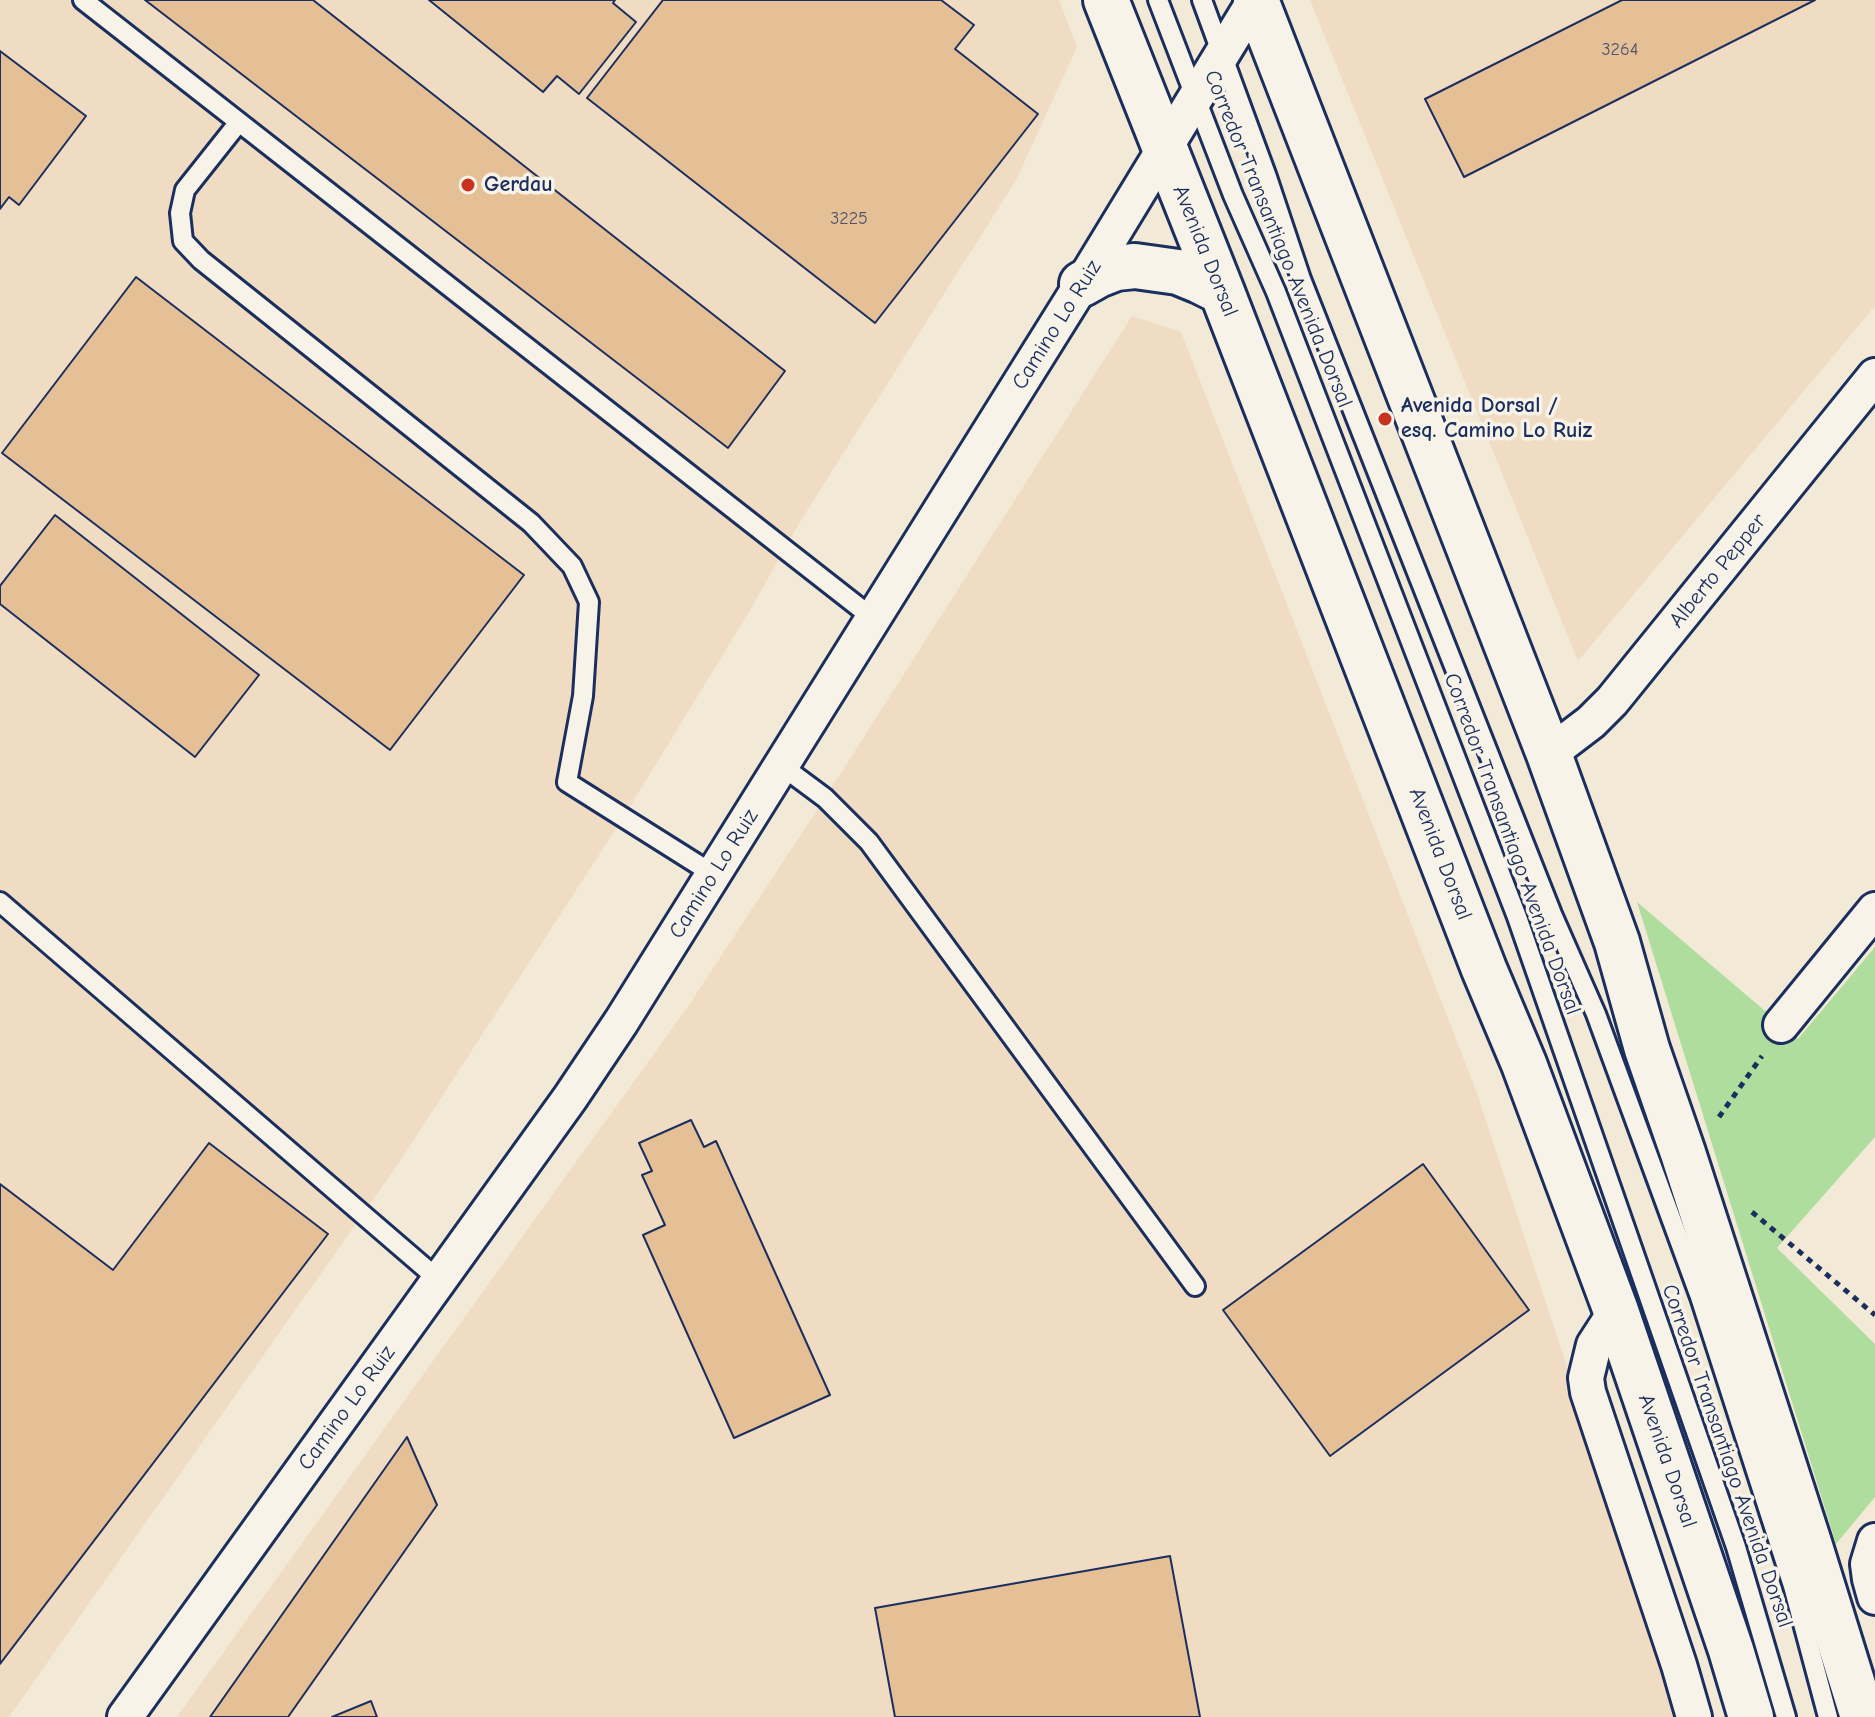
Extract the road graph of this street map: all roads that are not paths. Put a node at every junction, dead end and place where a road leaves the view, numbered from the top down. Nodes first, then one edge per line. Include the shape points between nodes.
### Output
1 (83, 0) edge
2 (1106, 0) edge
3 (1158, 0) edge
4 (1202, 0) edge
5 (1256, 0) edge
6 (1222, 56) junction
7 (1196, 98) junction
8 (239, 122) junction
9 (1164, 150) junction
10 (1082, 284) junction
11 (1222, 292) junction
12 (1875, 376) edge
13 (874, 619) junction
14 (1549, 754) junction
15 (782, 766) junction
16 (713, 874) junction
17 (0, 902) edge
18 (1875, 910) edge
19 (1781, 1025) road end
20 (439, 1280) junction
21 (1195, 1286) dead end
22 (1616, 1311) junction
23 (1875, 1541) edge
24 (1875, 1597) edge
25 (125, 1717) edge
26 (1694, 1717) edge
27 (1751, 1717) edge
28 (1786, 1717) edge
29 (1828, 1717) edge
30 (1863, 1717) edge

1 - 8 lane
2 - 9 main road, Avenida Dorsal
3 - 7 lane, Corredor Transantiago Avenida Dorsal
4 - 6 lane, Corredor Transantiago Avenida Dorsal
5 - 6 street, Camino Lo Ruiz
5 - 14 main road
6 - 7 street, Camino Lo Ruiz
6 - 29 lane, Corredor Transantiago Avenida Dorsal via 1301,279 1596,1014 1700,1297 1793,1586
7 - 9 street, Camino Lo Ruiz
7 - 28 lane, Corredor Transantiago Avenida Dorsal via 1517,917 1736,1547
8 - 13 lane
8 - 16 lane via 185,190 180,213 183,241 531,523 572,566 589,602 583,696 567,782
9 - 10 street, Camino Lo Ruiz
9 - 11 main road, Avenida Dorsal
10 - 11 main road via 1116,268 1135,266 1178,272
10 - 13 street, Camino Lo Ruiz
11 - 22 main road, Avenida Dorsal
12 - 14 street, Alberto Pepper via 1612,701
13 - 15 street, Camino Lo Ruiz
14 - 30 main road via 1617,942
15 - 16 street, Camino Lo Ruiz
15 - 21 lane via 825,798 869,842
16 - 20 street, Camino Lo Ruiz via 570,1098
17 - 20 lane
18 - 19 street
20 - 25 street, Camino Lo Ruiz
22 - 26 street via 1594,1345 1588,1392
22 - 27 main road, Avenida Dorsal
23 - 24 street via 1868,1564

